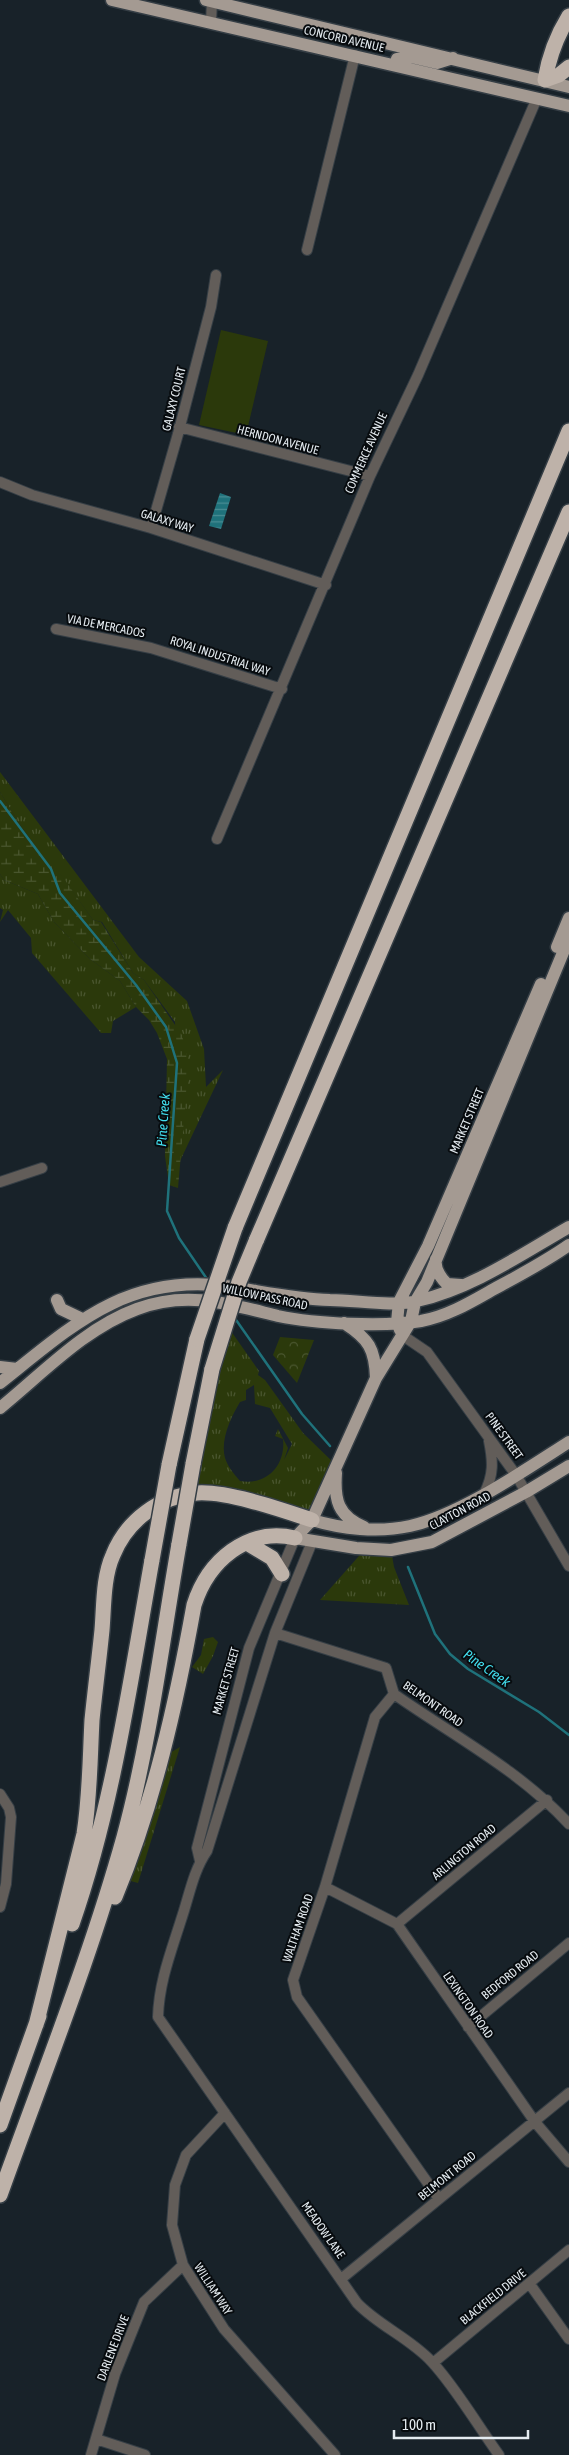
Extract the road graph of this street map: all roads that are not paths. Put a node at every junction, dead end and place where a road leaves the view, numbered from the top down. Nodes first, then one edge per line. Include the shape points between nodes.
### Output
1 (112, 0) edge
2 (210, 0) edge
3 (569, 16) edge
4 (211, 23) junction
5 (342, 32) junction
6 (261, 34) junction
7 (355, 56) junction
8 (453, 58) junction
9 (395, 65) junction
10 (569, 67) edge
11 (545, 80) junction
12 (567, 86) edge
13 (537, 98) junction
14 (569, 106) edge
15 (307, 250) dead end
16 (216, 275) dead end
17 (179, 427) junction
18 (569, 431) edge
19 (370, 476) junction
20 (0, 482) edge
21 (569, 512) edge
22 (151, 528) junction
23 (326, 585) junction
24 (56, 629) dead end
25 (151, 648) joint
26 (282, 689) junction
27 (217, 839) dead end
28 (569, 918) edge
29 (569, 938) edge
30 (495, 1116) junction
31 (468, 1154) junction
32 (42, 1168) dead end
33 (0, 1182) edge
34 (462, 1195) junction
35 (569, 1227) edge
36 (569, 1245) edge
37 (438, 1250) junction
38 (569, 1251) edge
39 (549, 1260) junction
40 (466, 1286) junction
41 (57, 1300) dead end
42 (399, 1302) junction
43 (415, 1302) junction
44 (82, 1319) junction
45 (342, 1322) junction
46 (397, 1322) junction
47 (411, 1322) junction
48 (402, 1335) junction
49 (0, 1367) edge
50 (17, 1369) junction
51 (376, 1378) junction
52 (0, 1383) edge
53 (0, 1408) edge
54 (488, 1435) junction
55 (569, 1442) edge
56 (337, 1466) junction
57 (569, 1466) edge
58 (516, 1475) junction
59 (526, 1492) junction
60 (484, 1494) junction
61 (312, 1520) junction
62 (369, 1529) junction
63 (295, 1538) junction
64 (247, 1542) junction
65 (312, 1542) junction
66 (569, 1566) edge
67 (282, 1574) junction
68 (275, 1633) junction
69 (394, 1694) junction
70 (0, 1794) edge
71 (547, 1800) junction
72 (569, 1824) edge
73 (200, 1862) junction
74 (325, 1887) junction
75 (0, 1907) edge
76 (397, 1924) junction
77 (569, 1943) edge
78 (159, 1996) joint
79 (36, 2025) junction
80 (468, 2027) junction
81 (58, 2032) junction
82 (569, 2093) edge
83 (225, 2113) junction
84 (535, 2122) junction
85 (0, 2125) edge
86 (569, 2162) edge
87 (0, 2195) edge
88 (439, 2199) junction
89 (569, 2250) edge
90 (183, 2265) junction
91 (341, 2279) junction
92 (530, 2283) junction
93 (569, 2340) edge
94 (433, 2363) junction
95 (96, 2439) junction
96 (91, 2455) edge
97 (145, 2455) edge
98 (335, 2455) edge
99 (499, 2455) edge

1 - 4 main road, CONCORD AVENUE
2 - 4 street
2 - 5 main road, CONCORD AVENUE
3 - 11 highway via 548,59
4 - 6 main road, CONCORD AVENUE
5 - 6 main road via 326,40 279,30
5 - 8 main road, CONCORD AVENUE
6 - 7 main road, CONCORD AVENUE
7 - 9 main road, CONCORD AVENUE
7 - 15 street
8 - 9 main road via 437,64 404,57 397,59
8 - 11 main road, CONCORD AVENUE
9 - 13 main road, CONCORD AVENUE
10 - 11 highway
11 - 12 main road, CONCORD AVENUE
11 - 13 main road, COMMERCE AVENUE
13 - 14 main road, CONCORD AVENUE
13 - 19 street, COMMERCE AVENUE via 418,375
16 - 17 street, GALAXY COURT
17 - 19 street, HERNDON AVENUE
17 - 22 street, GALAXY COURT
18 - 79 highway, bridge via 235,1228 197,1339 169,1465 114,1775 100,1835
19 - 23 street, COMMERCE AVENUE
20 - 22 street, GALAXY WAY via 32,495
21 - 81 highway, bridge via 239,1282 212,1369 147,1730 124,1837 102,1912
22 - 23 street, GALAXY WAY
23 - 26 street, COMMERCE AVENUE
24 - 25 street, VIA DE MERCADOS
25 - 26 street, ROYAL INDUSTRIAL WAY
26 - 27 street, COMMERCE AVENUE
28 - 31 main road, MARKET STREET
29 - 30 main road, MARKET STREET
30 - 31 main road via 476,1149
30 - 34 main road, MARKET STREET
31 - 34 main road via 470,1161 462,1181
31 - 42 main road, MARKET STREET via 428,1246
32 - 33 street
34 - 37 main road, MARKET STREET
35 - 40 main road, WILLOW PASS ROAD
36 - 39 main road, WILLOW PASS ROAD
37 - 40 main road via 435,1265 446,1284
37 - 43 main road, MARKET STREET via 427,1282
38 - 39 main road
39 - 47 main road, WILLOW PASS ROAD via 454,1311
40 - 43 main road, WILLOW PASS ROAD
41 - 44 main road via 62,1309
42 - 43 main road, WILLOW PASS ROAD
42 - 44 main road, WILLOW PASS ROAD, bridge via 311,1299 205,1285 163,1288 131,1295
42 - 46 main road, MARKET STREET
43 - 47 main road, MARKET STREET
44 - 50 main road, WILLOW PASS ROAD
45 - 46 main road, WILLOW PASS ROAD
45 - 51 main road via 356,1330 371,1347 376,1362
45 - 53 main road, WILLOW PASS ROAD via 288,1317 200,1298 138,1308 109,1321
46 - 47 main road, WILLOW PASS ROAD
46 - 48 main road, MARKET STREET
47 - 48 main road, MARKET STREET
48 - 51 main road, MARKET STREET
48 - 54 street, PINE STREET via 427,1352
49 - 50 main road
50 - 52 main road, WILLOW PASS ROAD
51 - 56 main road, MARKET STREET
54 - 58 street, PINE STREET
54 - 60 street via 494,1466
55 - 58 main road, CLAYTON ROAD
56 - 61 main road, MARKET STREET
56 - 62 main road via 338,1507 355,1523
57 - 59 main road, CLAYTON ROAD
58 - 59 street, PINE STREET
58 - 60 main road, CLAYTON ROAD
59 - 65 main road, CLAYTON ROAD via 432,1542 391,1550
59 - 66 street, PINE STREET
60 - 62 main road, CLAYTON ROAD via 410,1526
61 - 62 main road, CLAYTON ROAD via 334,1527
61 - 63 main road, MARKET STREET
61 - 65 main road, MARKET STREET
61 - 79 highway via 244,1500 199,1493 174,1497 154,1507 138,1518 123,1535 112,1556 107,1581 84,1834
63 - 64 highway via 269,1537
63 - 65 main road, CLAYTON ROAD
63 - 67 street, MARKET STREET
64 - 67 highway via 272,1558
64 - 81 highway via 222,1558 200,1585 163,1757 151,1798 132,1856
65 - 68 street, MARKET STREET
67 - 73 street, MARKET STREET via 249,1648 197,1848
68 - 69 street, BELMONT ROAD via 386,1668
68 - 73 street, MARKET STREET via 207,1851
69 - 71 street, BELMONT ROAD via 516,1774
69 - 74 street, WALTHAM ROAD via 375,1717
70 - 75 street via 11,1817 6,1884
71 - 72 street, BELMONT ROAD
71 - 76 street, ARLINGTON ROAD
73 - 78 street, MARKET STREET
74 - 76 street, LEXINGTON ROAD
74 - 88 street, WALTHAM ROAD via 293,1980 297,1997
76 - 80 street, LEXINGTON ROAD
77 - 80 street, BEDFORD ROAD
78 - 83 street, MEADOW LANE via 158,2017
79 - 85 highway
80 - 84 street, LEXINGTON ROAD
81 - 87 highway
82 - 84 street, BELMONT ROAD
83 - 90 street, WILLIAM WAY via 186,2155 175,2185 172,2225
83 - 91 street, MEADOW LANE
84 - 86 street, LEXINGTON ROAD
84 - 88 street, BELMONT ROAD
88 - 91 street, BELMONT ROAD
89 - 92 street, BLACKFIELD DRIVE
90 - 95 street, DARLENE DRIVE via 144,2302 115,2374
90 - 98 street, WILLIAM WAY via 224,2329
91 - 94 street, MEADOW LANE via 367,2314 417,2348
92 - 93 street
92 - 94 street, BLACKFIELD DRIVE
94 - 99 street, MEADOW LANE
95 - 96 street, DARLENE DRIVE
95 - 97 street

